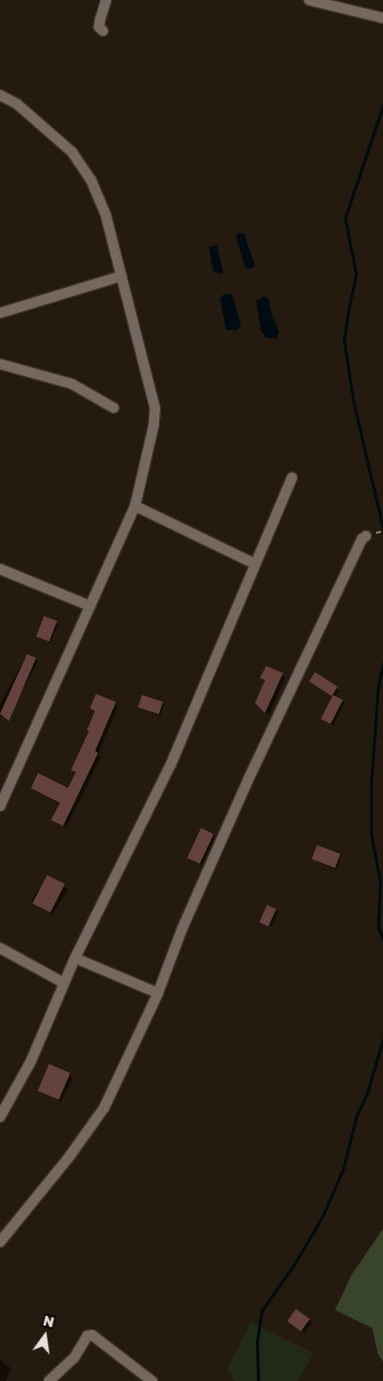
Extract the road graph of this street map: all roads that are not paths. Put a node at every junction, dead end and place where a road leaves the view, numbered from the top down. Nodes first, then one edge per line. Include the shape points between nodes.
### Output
1 (106, 0) edge
2 (309, 0) edge
3 (383, 18) edge
4 (102, 31) dead end
5 (0, 95) edge
6 (122, 276) junction
7 (0, 313) edge
8 (0, 364) edge
9 (114, 408) dead end
10 (292, 478) dead end
11 (135, 506) junction
12 (366, 536) dead end
13 (255, 564) junction
14 (0, 569) edge
15 (90, 606) junction
16 (0, 806) edge
17 (0, 948) edge
18 (75, 958) junction
19 (64, 983) junction
20 (158, 993) junction
21 (0, 1117) edge
22 (0, 1242) edge
23 (49, 1381) edge
24 (152, 1381) edge

1 - 4 street via 99,27
2 - 3 street
5 - 6 street via 17,104 72,152 92,180 106,216
6 - 7 street
6 - 11 street via 155,408
8 - 9 street via 72,384
10 - 13 street
11 - 13 street
11 - 15 street
12 - 20 street via 248,780 182,929
13 - 18 street via 171,764
14 - 15 street
15 - 16 street
17 - 19 street
18 - 19 street
18 - 20 street
19 - 21 street via 32,1061
20 - 22 street via 104,1108
23 - 24 street via 74,1358 87,1336 92,1335

